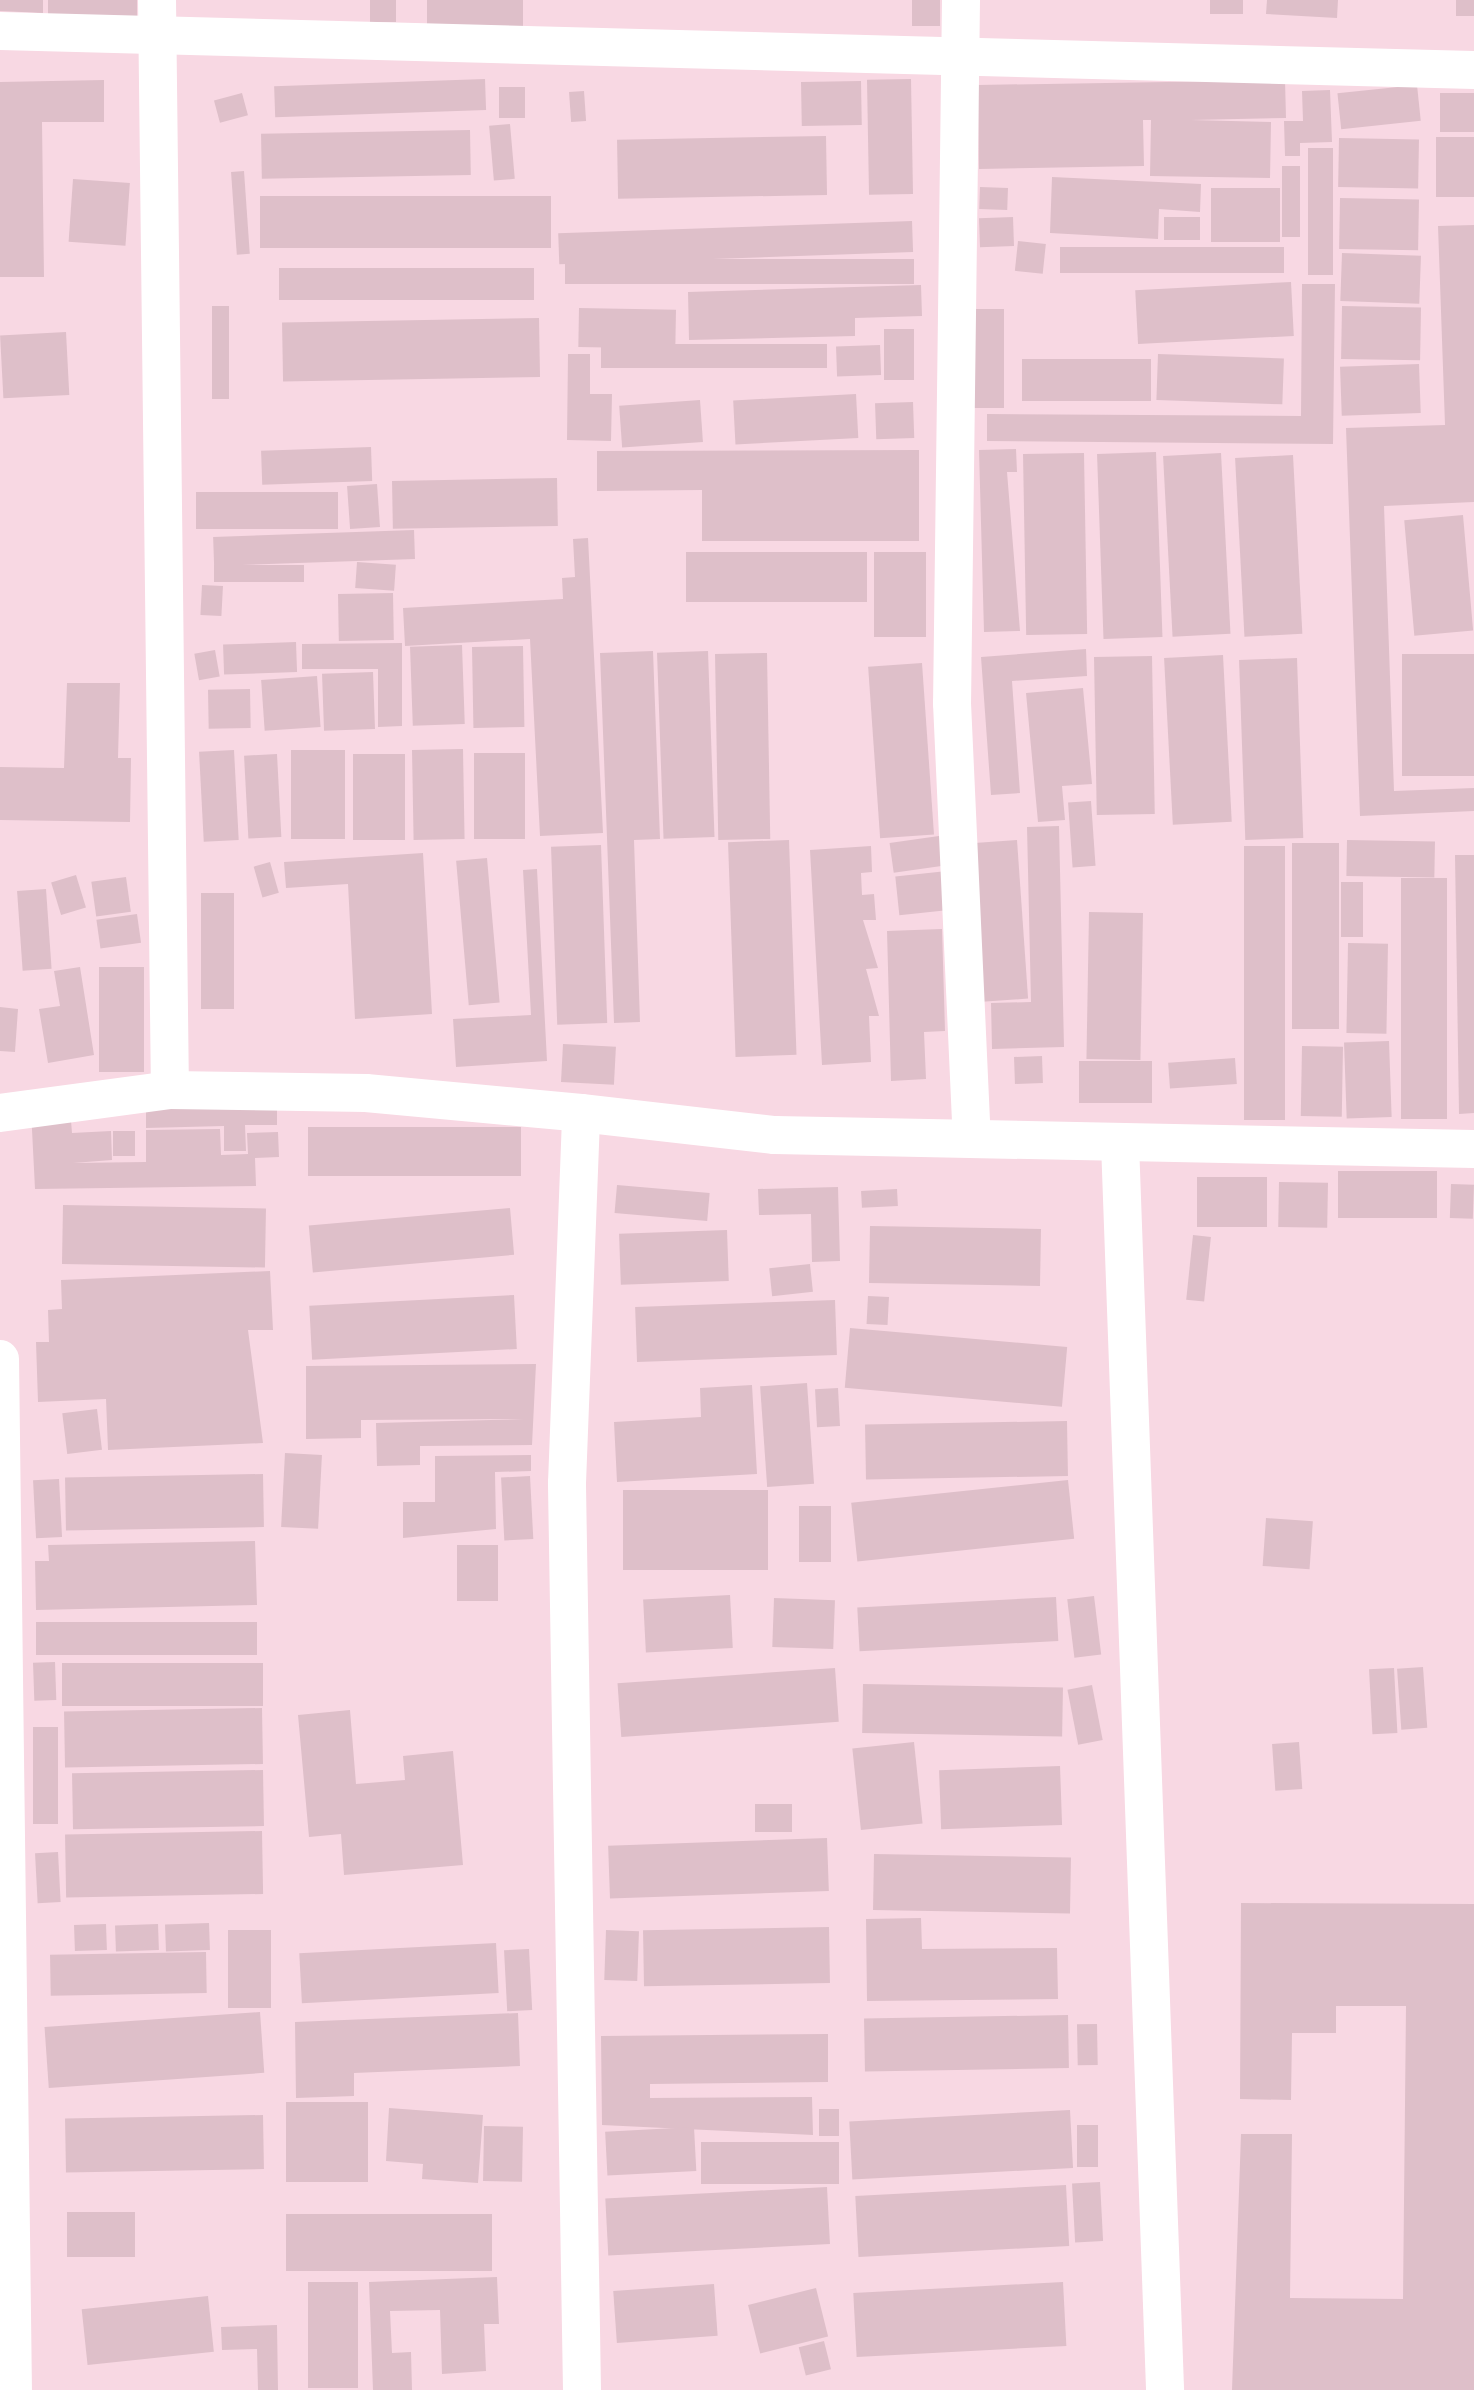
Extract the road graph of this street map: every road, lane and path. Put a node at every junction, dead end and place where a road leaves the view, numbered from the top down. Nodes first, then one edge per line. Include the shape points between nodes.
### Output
1 (961, 0) edge
2 (157, 15) edge
3 (0, 31) edge
4 (962, 56) junction
5 (1474, 70) edge
6 (170, 1090) junction
7 (0, 1113) edge
8 (581, 1113) junction
9 (972, 1136) junction
10 (1120, 1143) junction
11 (1474, 1149) edge
12 (0, 1359) edge
13 (13, 2390) edge
14 (582, 2390) edge
15 (1165, 2390) edge

1 - 4 street
2 - 3 street
2 - 4 street
2 - 6 street
4 - 5 street
4 - 9 street via 952,703
6 - 7 street
6 - 8 street via 366,1093
8 - 9 street via 775,1135
8 - 14 street via 567,1483
9 - 10 street
10 - 11 street
10 - 15 street
12 - 13 street

